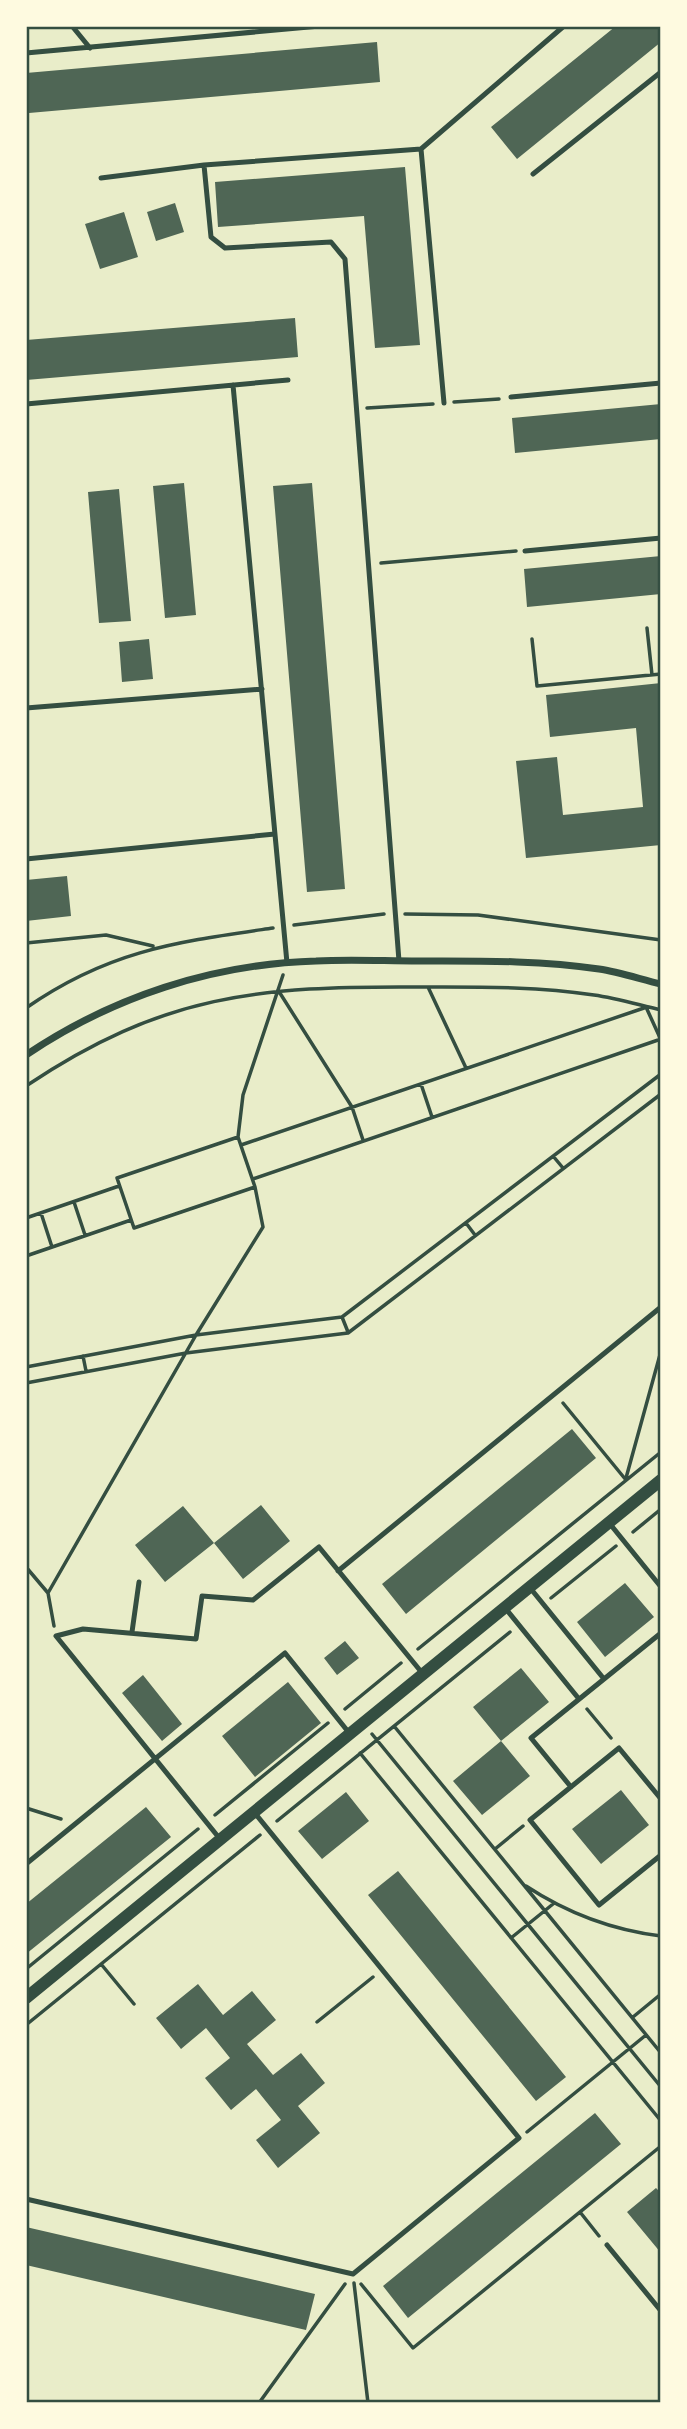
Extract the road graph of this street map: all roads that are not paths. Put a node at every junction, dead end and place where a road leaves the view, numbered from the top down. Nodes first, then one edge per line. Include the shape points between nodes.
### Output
1 (72, 26) edge
2 (320, 26) edge
3 (550, 26) edge
4 (564, 26) edge
5 (556, 33) junction
6 (90, 48) junction
7 (26, 53) edge
8 (661, 72) edge
9 (421, 149) junction
10 (204, 165) junction
11 (533, 174) dead end
12 (101, 178) dead end
13 (288, 380) dead end
14 (661, 383) edge
15 (233, 385) junction
16 (512, 397) dead end
17 (444, 403) dead end
18 (26, 404) edge
19 (661, 537) edge
20 (525, 551) road end
21 (262, 689) junction
22 (26, 708) edge
23 (275, 834) junction
24 (26, 859) edge
25 (399, 961) junction
26 (287, 963) junction
27 (661, 984) edge
28 (26, 1055) edge
29 (661, 1307) edge
30 (661, 1480) edge
31 (609, 1522) junction
32 (338, 1571) junction
33 (139, 1582) dead end
34 (530, 1587) junction
35 (661, 1587) edge
36 (504, 1608) junction
37 (132, 1632) junction
38 (661, 1633) edge
39 (423, 1674) junction
40 (604, 1679) junction
41 (579, 1699) junction
42 (350, 1734) junction
43 (155, 1759) junction
44 (571, 1787) junction
45 (661, 1799) edge
46 (254, 1812) junction
47 (220, 1839) junction
48 (661, 1855) edge
49 (26, 1864) edge
50 (26, 1998) edge
51 (26, 2199) edge
52 (607, 2245) road end
53 (661, 2311) edge

1 - 6 lane
2 - 6 lane
3 - 5 lane
4 - 5 lane
5 - 9 lane
6 - 7 lane
8 - 11 lane
9 - 10 lane
9 - 17 lane
10 - 12 lane
10 - 25 lane via 211,237 225,248 331,242 345,259
13 - 15 lane
14 - 16 lane
15 - 18 lane
15 - 21 lane
19 - 20 lane
21 - 22 lane
21 - 23 lane
23 - 24 lane
23 - 26 lane
25 - 26 street
25 - 27 street via 513,961 599,969
26 - 28 street via 182,981 132,998 59,1033
29 - 32 lane
30 - 31 street
31 - 34 street
31 - 35 lane
32 - 37 lane via 319,1547 253,1600 202,1596 196,1639
32 - 39 lane
33 - 37 lane
34 - 36 street
34 - 40 lane
36 - 39 street
36 - 41 lane
37 - 43 lane via 83,1629 56,1636
38 - 40 lane
39 - 42 street
40 - 41 lane
41 - 44 lane via 531,1738
42 - 43 lane via 285,1653
42 - 46 street
43 - 47 lane
43 - 49 lane
44 - 45 lane via 619,1748
44 - 48 lane via 530,1820 599,1905
46 - 47 street
46 - 51 lane via 519,2138 353,2274
47 - 50 street
52 - 53 lane

